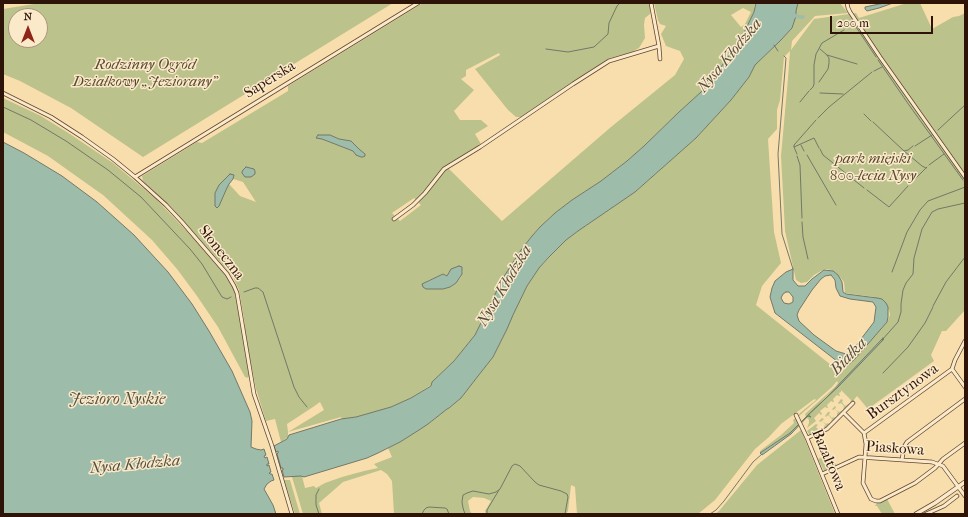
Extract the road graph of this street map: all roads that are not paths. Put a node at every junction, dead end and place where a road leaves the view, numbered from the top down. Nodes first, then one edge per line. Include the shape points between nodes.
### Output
1 (418, 3) edge
2 (651, 3) edge
3 (847, 3) edge
4 (659, 46) junction
5 (660, 59) dead end
6 (3, 93) edge
7 (135, 177) junction
8 (965, 177) edge
9 (394, 219) dead end
10 (965, 341) edge
11 (952, 369) junction
12 (965, 387) edge
13 (965, 399) edge
14 (853, 403) dead end
15 (844, 413) junction
16 (796, 415) dead end
17 (864, 433) junction
18 (807, 438) junction
19 (965, 443) edge
20 (865, 457) junction
21 (902, 460) junction
22 (939, 464) junction
23 (822, 474) junction
24 (965, 482) edge
25 (959, 487) junction
26 (957, 496) dead end
27 (965, 496) edge
28 (940, 500) junction
29 (944, 506) junction
30 (292, 514) edge
31 (838, 514) edge
32 (916, 514) edge
33 (926, 514) edge

1 - 7 street, Saperska
2 - 4 street
3 - 8 street via 850,12
4 - 5 street
4 - 9 street via 610,61 578,80 444,169 417,201
6 - 7 street, Słoneczna via 68,128
7 - 30 street, Słoneczna via 182,222 227,274 234,286 254,394
10 - 11 street, Bursztynowa
11 - 12 street
11 - 17 street, Bursztynowa
13 - 21 street via 907,442
14 - 15 street, Bursztynowa
15 - 17 street, Bursztynowa
15 - 18 street, Bursztynowa via 827,429
16 - 18 street, Bazaltowa
17 - 20 street
18 - 23 street, Bazaltowa
19 - 22 street
20 - 21 street, Piaskowa
20 - 22 street via 864,485 871,499 876,501 915,483
20 - 23 street, Piaskowa via 857,458
21 - 22 street, Piaskowa
22 - 25 street, Piaskowa via 945,467
23 - 31 street, Bazaltowa
24 - 25 street
25 - 27 street, Piaskowa
25 - 28 street
26 - 29 street
28 - 29 street
28 - 32 street
29 - 33 street

